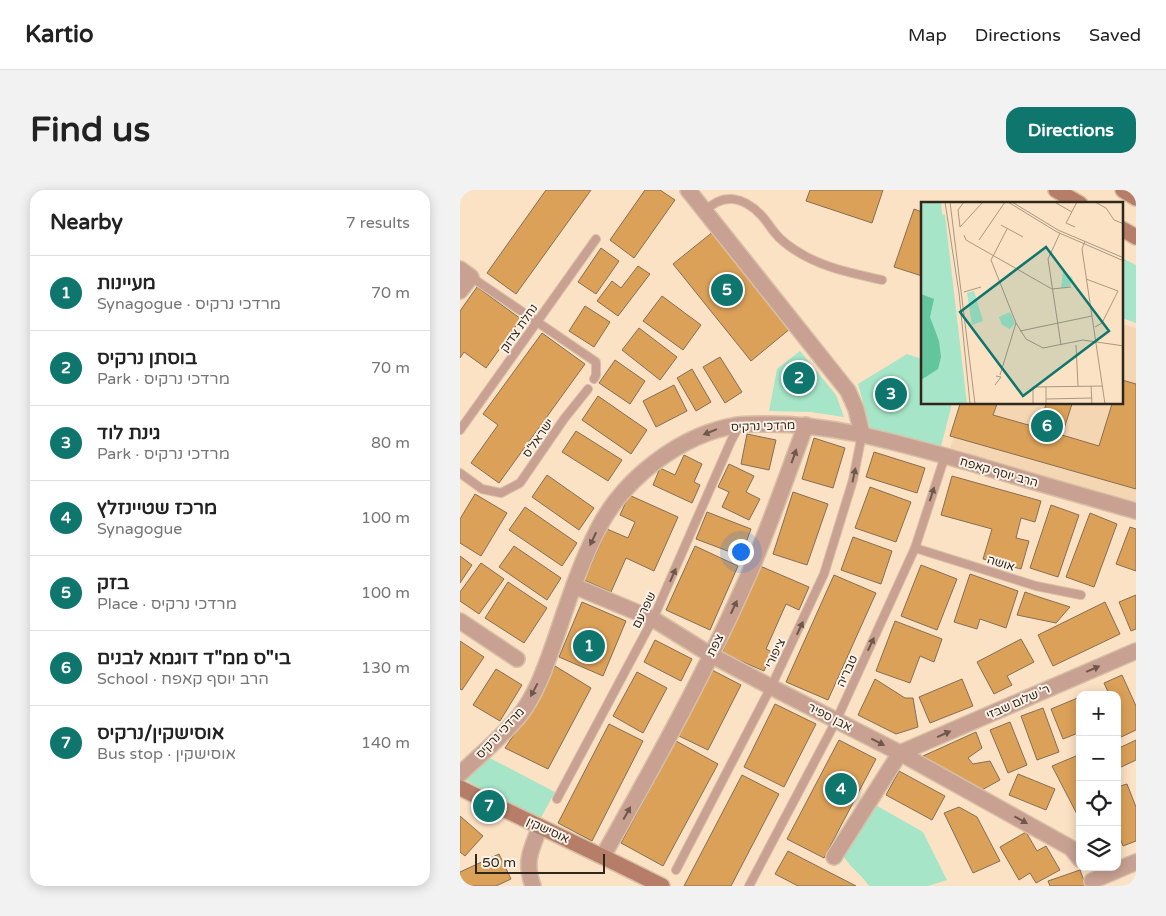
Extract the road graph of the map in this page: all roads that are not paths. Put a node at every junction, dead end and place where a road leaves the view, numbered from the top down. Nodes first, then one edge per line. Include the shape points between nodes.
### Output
1 (688, 190) edge
2 (1056, 190) edge
3 (1123, 190) edge
4 (1136, 198) edge
5 (1077, 202) edge
6 (705, 211) junction
7 (1124, 230) edge
8 (1136, 237) edge
9 (596, 239) dead end
10 (465, 273) edge
11 (882, 280) dead end
12 (460, 291) edge
13 (537, 322) junction
14 (594, 379) dead end
15 (588, 389) dead end
16 (740, 424) junction
17 (806, 425) junction
18 (460, 430) edge
19 (862, 434) junction
20 (945, 456) junction
21 (460, 473) edge
22 (1136, 511) edge
23 (915, 548) junction
24 (574, 586) junction
25 (1081, 595) dead end
26 (653, 619) junction
27 (460, 620) edge
28 (1136, 651) edge
29 (711, 654) junction
30 (517, 659) dead end
31 (771, 687) junction
32 (836, 720) junction
33 (900, 754) junction
34 (460, 774) edge
35 (460, 788) edge
36 (557, 799) dead end
37 (540, 827) junction
38 (1076, 854) edge
39 (603, 856) junction
40 (834, 857) dead end
41 (1136, 862) edge
42 (676, 870) dead end
43 (1088, 871) edge
44 (1093, 884) edge
45 (533, 886) edge
46 (662, 886) edge
47 (749, 886) edge

1 - 6 street
2 - 5 street
3 - 4 street
6 - 11 lane via 712,204 737,198 761,215 776,234 804,256 844,271
6 - 19 street via 848,391
7 - 8 street
9 - 13 lane, נחלת צדוק
10 - 12 street
10 - 13 lane
13 - 14 lane via 596,362
13 - 18 lane, נחלת צדוק
15 - 21 lane, ישראל'ס via 520,483 501,493 482,489
16 - 17 street, מרדכי נרקיס
16 -> 24 street, מרדכי נרקיס via 698,437 670,452 633,480 599,527
26 -> 16 lane, שפרעם
17 - 19 street, מרדכי נרקיס
29 -> 17 street, צפת via 750,572
19 - 20 street, הרב יוסף קאפח
31 -> 19 lane, ציפורי via 824,574 853,480
20 - 22 street, הרב יוסף קאפח
23 -> 20 lane, טבריה
23 - 25 lane, אושה via 1036,586
32 -> 23 lane, טבריה
24 - 26 street, אבן ספיר
24 -> 34 street, מרדכי נרקיס via 535,690 520,714
26 - 29 street, אבן ספיר
26 - 36 lane, שפרעם
27 - 30 street
33 -> 28 street, ר' שלום שבזי
29 - 31 street, אבן ספיר
39 -> 29 street, צפת
31 - 32 street, אבן ספיר
31 - 42 lane, ציפורי
32 -> 33 street, אבן ספיר
32 - 47 lane, טבריה
33 -> 38 street, אבן ספיר via 1071,848
33 - 40 street
35 - 37 street, אוסישקין
37 - 39 street, אוסישקין
37 - 45 street via 528,860
39 - 46 street, אוסישקין
41 - 44 street
43 - 44 street

